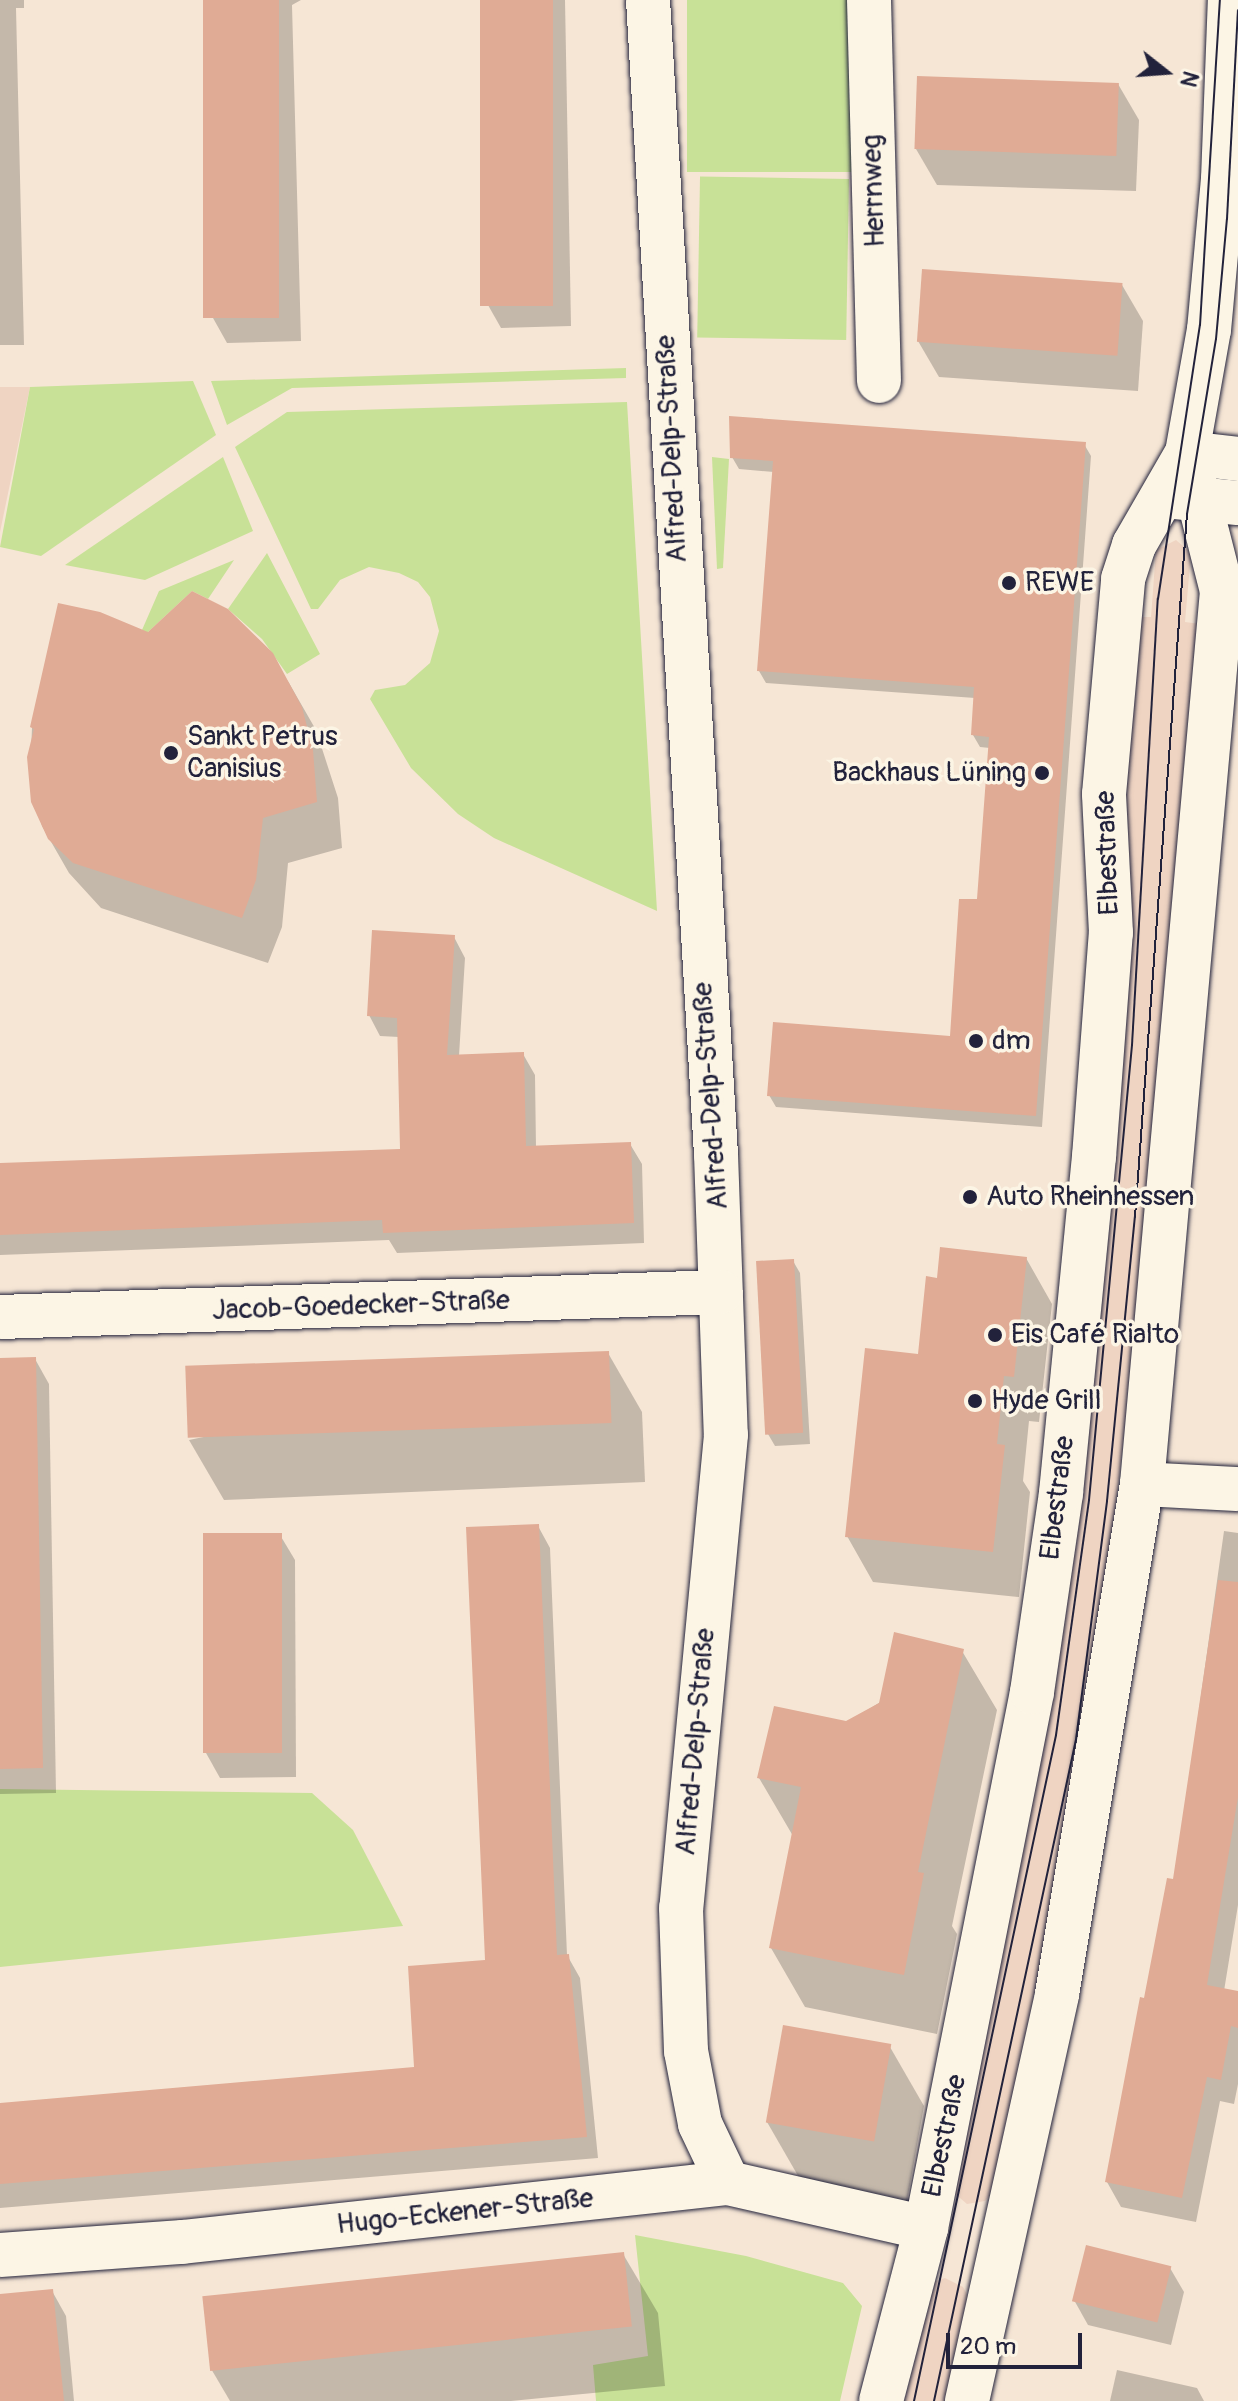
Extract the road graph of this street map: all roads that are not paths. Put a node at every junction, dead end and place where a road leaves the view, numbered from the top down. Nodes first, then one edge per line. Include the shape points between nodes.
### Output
1 (648, 0) edge
2 (869, 0) edge
3 (1230, 0) edge
4 (879, 381) dead end
5 (1187, 453) junction
6 (1238, 459) edge
7 (1201, 499) edge
8 (721, 1292) junction
9 (0, 1317) edge
10 (1142, 1484) junction
11 (1238, 1489) edge
12 (728, 2183) junction
13 (926, 2228) junction
14 (0, 2255) edge
15 (881, 2401) edge
16 (967, 2401) edge

1 - 8 street, Alfred-Delp-Straße
2 - 4 street, Herrnweg
3 - 5 street via 1223,179 1209,330
5 - 6 street
5 - 7 street
7 - 10 street via 1222,591
7 - 13 street, Elbestraße via 1134,545 1123,579 1109,691 1104,794 1111,933 1061,1493 1004,1851
8 - 9 street, Jacob-Goedecker-Straße
8 - 12 street, Alfred-Delp-Straße via 726,1435 681,1908 686,2051 700,2124
10 - 11 street
10 - 16 street via 1057,1994
12 - 13 street, Hugo-Eckener-Straße
12 - 14 street, Hugo-Eckener-Straße via 182,2242
13 - 15 street, Elbestraße

